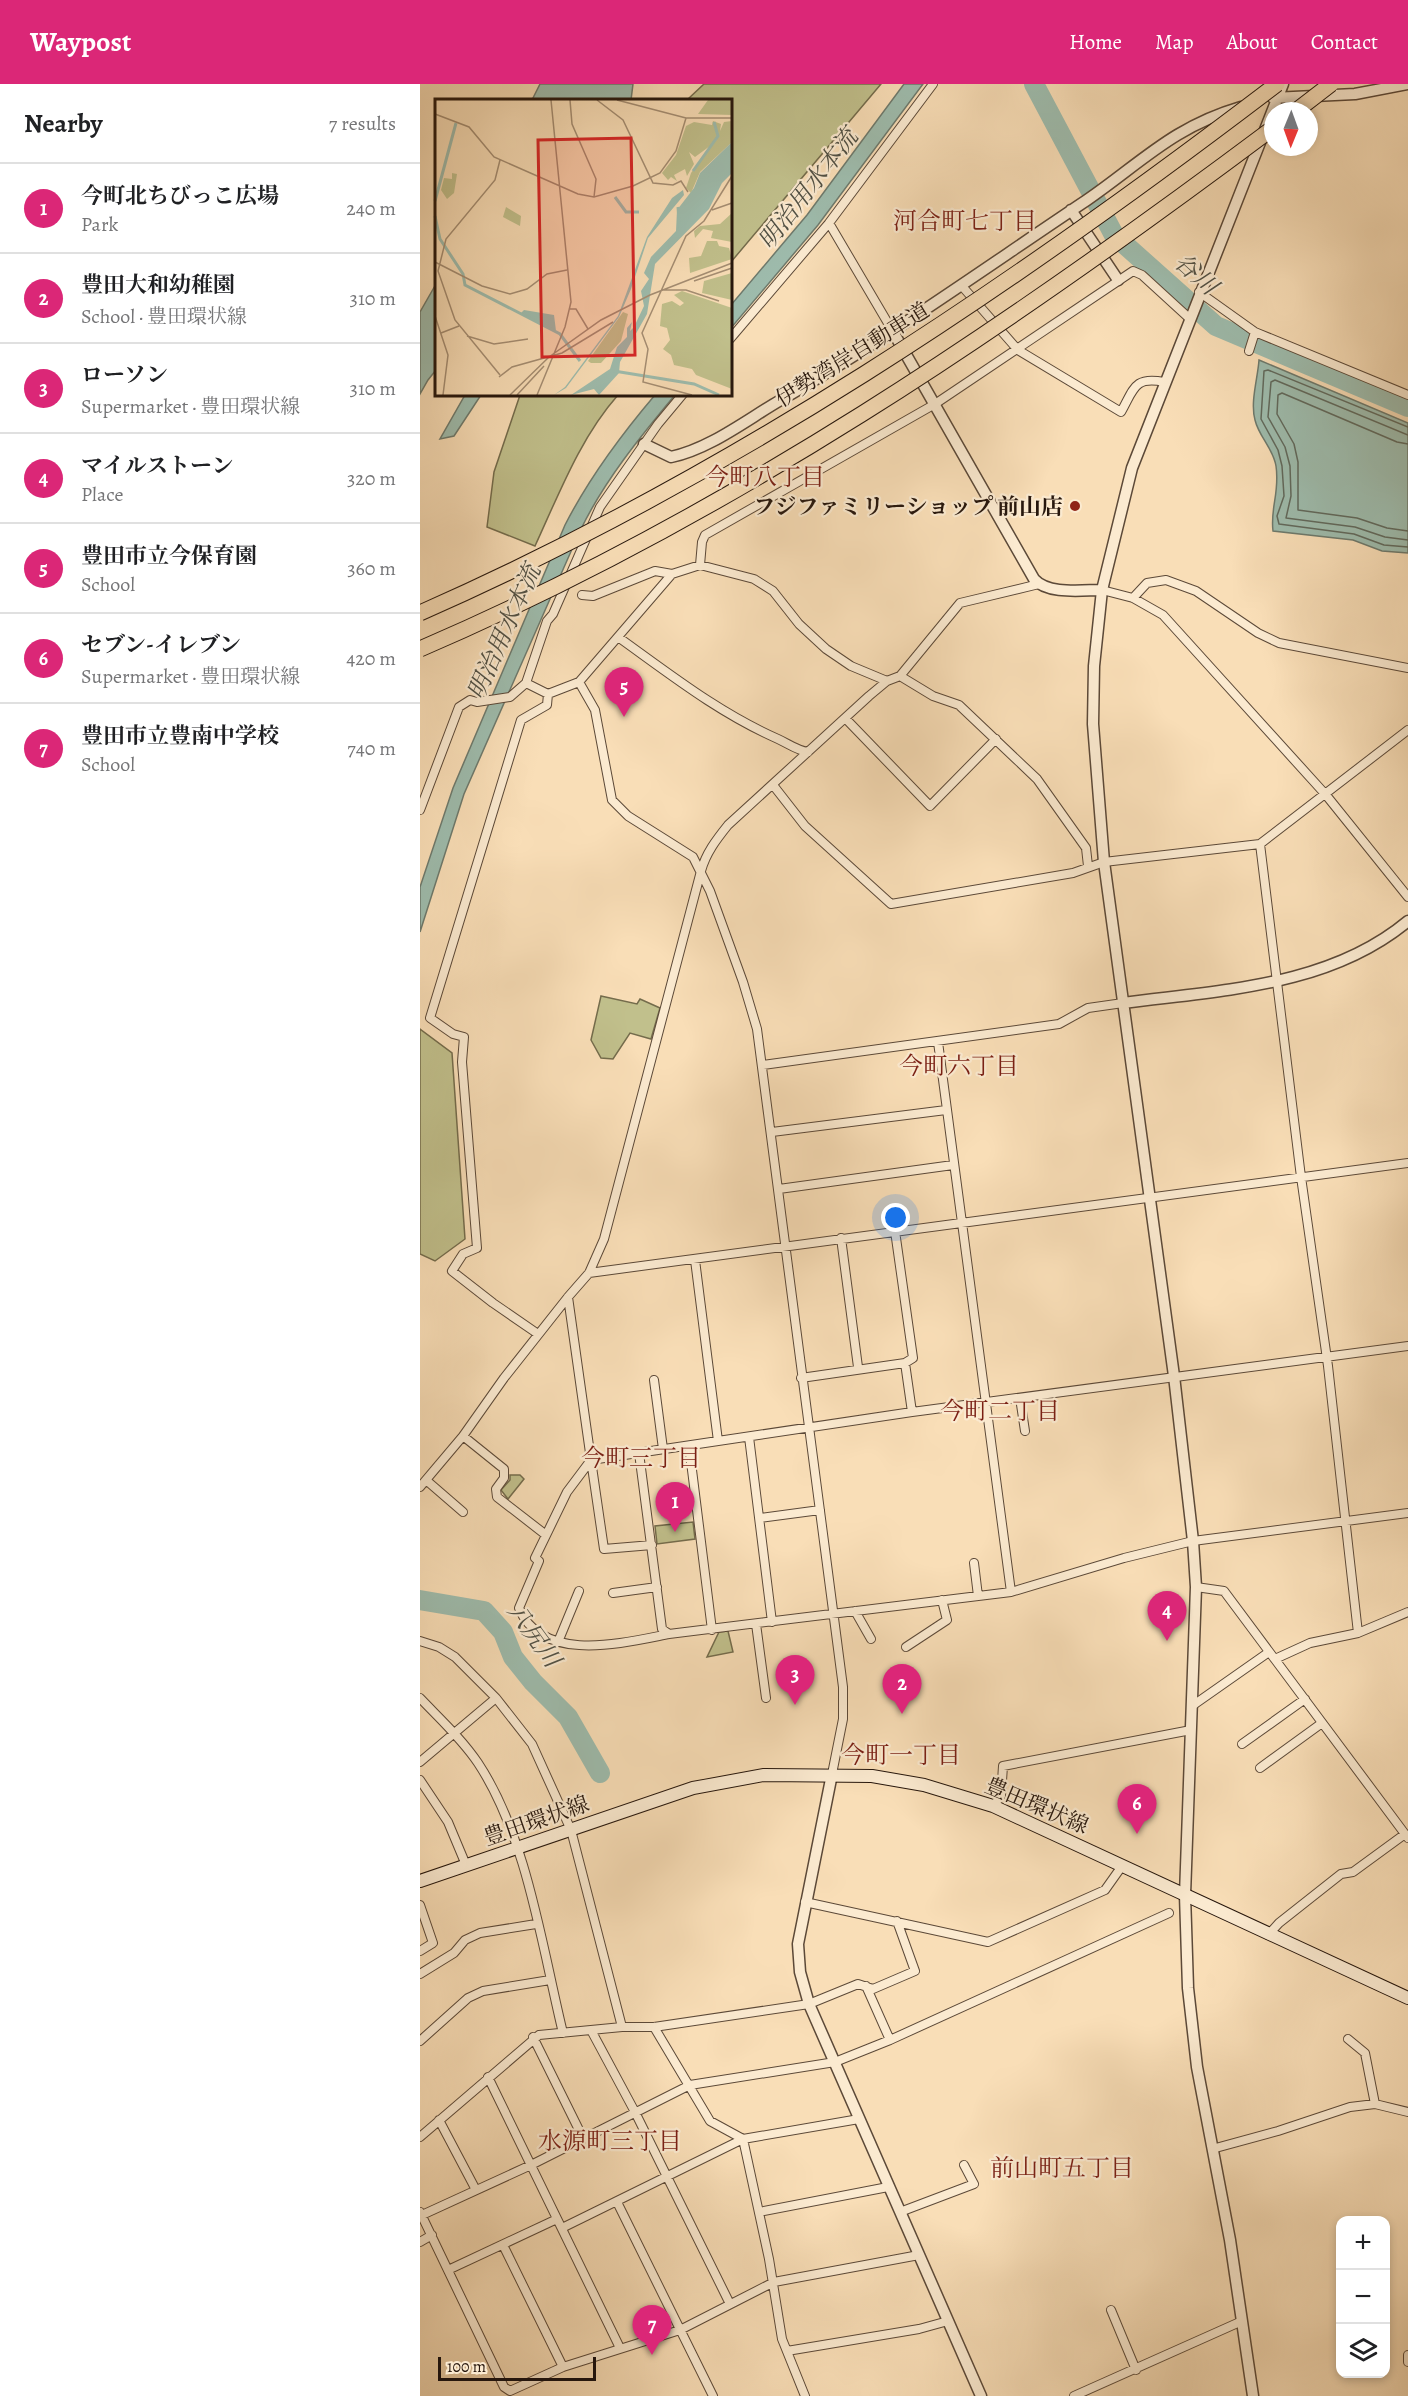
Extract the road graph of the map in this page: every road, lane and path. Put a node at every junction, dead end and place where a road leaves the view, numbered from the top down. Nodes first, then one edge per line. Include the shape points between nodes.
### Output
1 (933, 84) edge
2 (1283, 84) edge
3 (1332, 84) edge
4 (1408, 84) edge
5 (1278, 90) edge
6 (1308, 102) edge
7 (1264, 135) edge
8 (1071, 210) junction
9 (829, 223) junction
10 (1118, 280) junction
11 (961, 285) junction
12 (1199, 292) junction
13 (1189, 318) junction
14 (892, 330) junction
15 (1255, 334) junction
16 (732, 337) edge
17 (1018, 350) junction
18 (1249, 351) dead end
19 (1164, 382) junction
20 (1408, 395) edge
21 (681, 396) edge
22 (935, 404) junction
23 (644, 444) junction
24 (700, 565) junction
25 (672, 574) junction
26 (1039, 584) junction
27 (1102, 590) junction
28 (582, 595) dead end
29 (1133, 598) junction
30 (420, 613) edge
31 (618, 637) junction
32 (420, 649) edge
33 (1408, 668) edge
34 (900, 676) junction
35 (887, 681) junction
36 (579, 682) junction
37 (526, 683) junction
38 (548, 694) junction
39 (845, 718) junction
40 (1408, 730) edge
41 (996, 739) junction
42 (808, 752) junction
43 (773, 785) junction
44 (1326, 795) junction
45 (420, 810) edge
46 (1260, 844) junction
47 (1104, 862) junction
48 (1088, 866) junction
49 (701, 871) junction
50 (1408, 897) edge
51 (1408, 921) edge
52 (1278, 981) junction
53 (1123, 1003) junction
54 (938, 1042) junction
55 (764, 1065) junction
56 (946, 1110) junction
57 (772, 1132) junction
58 (1408, 1162) edge
59 (952, 1165) junction
60 (1301, 1177) junction
61 (779, 1189) junction
62 (1149, 1198) junction
63 (961, 1222) junction
64 (896, 1231) junction
65 (841, 1239) junction
66 (785, 1246) junction
67 (695, 1260) junction
68 (589, 1273) junction
69 (568, 1297) junction
70 (538, 1334) junction
71 (1408, 1346) edge
72 (1327, 1357) junction
73 (905, 1363) junction
74 (858, 1367) junction
75 (1174, 1376) junction
76 (801, 1378) junction
77 (654, 1380) dead end
78 (1020, 1398) junction
79 (988, 1403) junction
80 (912, 1412) junction
81 (809, 1426) junction
82 (1025, 1431) dead end
83 (463, 1436) junction
84 (749, 1437) junction
85 (718, 1441) junction
86 (689, 1446) junction
87 (663, 1449) junction
88 (639, 1453) junction
89 (591, 1460) junction
90 (423, 1479) edge
91 (820, 1510) junction
92 (463, 1512) dead end
93 (1408, 1513) edge
94 (760, 1518) junction
95 (1346, 1520) junction
96 (546, 1535) junction
97 (1193, 1541) junction
98 (652, 1545) junction
99 (974, 1563) dead end
100 (657, 1587) junction
101 (1196, 1587) junction
102 (579, 1591) dead end
103 (1011, 1592) junction
104 (613, 1593) dead end
105 (978, 1596) junction
106 (942, 1600) junction
107 (855, 1611) junction
108 (1408, 1612) edge
109 (835, 1614) junction
110 (772, 1622) junction
111 (756, 1624) junction
112 (712, 1630) junction
113 (1358, 1633) junction
114 (669, 1634) junction
115 (872, 1639) dead end
116 (420, 1641) edge
117 (558, 1642) junction
118 (906, 1647) dead end
119 (1272, 1656) junction
120 (420, 1698) edge
121 (496, 1698) junction
122 (766, 1698) dead end
123 (1305, 1699) junction
124 (1192, 1706) junction
125 (1323, 1724) junction
126 (1191, 1730) junction
127 (453, 1733) junction
128 (1242, 1744) dead end
129 (420, 1762) edge
130 (1260, 1768) dead end
131 (832, 1774) junction
132 (420, 1780) edge
133 (993, 1806) junction
134 (571, 1830) junction
135 (1406, 1836) edge
136 (519, 1849) junction
137 (466, 1865) junction
138 (1122, 1866) junction
139 (420, 1881) edge
140 (1185, 1895) junction
141 (805, 1902) junction
142 (420, 1905) edge
143 (1169, 1913) dead end
144 (897, 1921) junction
145 (536, 1924) junction
146 (1268, 1935) junction
147 (420, 1951) edge
148 (420, 1974) edge
149 (550, 1980) junction
150 (866, 1986) junction
151 (1408, 1998) edge
152 (808, 2004) junction
153 (622, 2027) junction
154 (654, 2027) junction
155 (563, 2032) junction
156 (592, 2032) junction
157 (533, 2037) junction
158 (1348, 2039) dead end
159 (890, 2040) junction
160 (420, 2041) edge
161 (834, 2061) junction
162 (488, 2076) junction
163 (690, 2085) junction
164 (1376, 2104) junction
165 (635, 2112) junction
166 (1408, 2112) edge
167 (859, 2119) junction
168 (439, 2120) junction
169 (420, 2137) edge
170 (583, 2138) junction
171 (743, 2139) junction
172 (1212, 2149) junction
173 (531, 2165) junction
174 (964, 2165) dead end
175 (668, 2178) junction
176 (888, 2187) junction
177 (476, 2190) junction
178 (617, 2202) junction
179 (759, 2212) junction
180 (900, 2212) junction
181 (421, 2213) edge
182 (557, 2218) junction
183 (562, 2228) junction
184 (432, 2235) junction
185 (420, 2241) edge
186 (503, 2245) junction
187 (919, 2254) junction
188 (448, 2270) junction
189 (774, 2282) junction
190 (730, 2304) junction
191 (1111, 2310) dead end
192 (948, 2321) junction
193 (1242, 2321) junction
194 (680, 2330) junction
195 (620, 2348) junction
196 (787, 2351) junction
197 (1408, 2355) edge
198 (1408, 2362) edge
199 (563, 2367) junction
200 (1136, 2370) junction
201 (713, 2396) edge
202 (805, 2396) edge
203 (980, 2396) edge
204 (1074, 2396) edge
205 (1253, 2396) edge

1 - 9 street
2 - 5 street
3 - 6 highway, bridge
4 - 5 street via 1355,94
5 - 8 street via 1198,121
5 - 12 street
5 - 30 highway, 伊勢湾岸自動車道, bridge via 1072,236 871,371 666,491
7 - 32 highway, bridge via 1032,303 839,429 688,517 521,603
8 - 10 street
8 - 11 street
9 - 14 street
9 - 16 street
10 - 13 street via 1133,271 1142,275
10 - 17 street
11 - 14 street
11 - 17 street
12 - 13 street
12 - 15 street
13 - 19 street
14 - 22 street
14 - 23 street via 814,381 687,454 671,458
15 - 18 street
15 - 20 street
17 - 19 street via 1120,412 1138,382 1146,378
17 - 22 street
19 - 27 street via 1132,468
21 - 23 street
22 - 24 street via 705,535
22 - 26 street
23 - 37 street via 600,507 547,621
24 - 25 street
24 - 35 street via 753,579 773,591 799,624 826,649 851,666
25 - 28 street via 655,571 593,596
25 - 31 street
26 - 27 street via 1053,589
26 - 34 street via 960,603
27 - 29 street
27 - 47 street via 1092,702
29 - 33 street via 1147,583 1166,580 1196,591 1279,643
29 - 44 street via 1163,615
31 - 36 street
31 - 42 street via 752,729
34 - 35 street
34 - 41 street via 933,696 959,705
35 - 39 street
36 - 38 street
36 - 49 street via 595,710 612,800 628,816 686,852
37 - 38 street
37 - 45 street via 510,697 470,700 459,707
38 - 70 street via 547,705 521,720 430,1018 464,1037 462,1062 477,1248 463,1254 452,1271
39 - 41 street via 930,806
39 - 42 street
40 - 44 street
41 - 48 street via 1037,779 1086,848
42 - 43 street
43 - 48 street via 805,826 891,904 1073,873
43 - 49 street via 728,825 705,856
44 - 46 street
44 - 50 street
46 - 47 street
46 - 52 street
47 - 48 street
47 - 53 street
49 - 55 street via 743,982
49 - 68 street via 604,1239
51 - 52 street via 1339,964
52 - 53 street
52 - 60 street
53 - 54 street via 1088,1008 1059,1024
53 - 62 street
54 - 55 street
54 - 56 street
55 - 57 street
56 - 57 street
56 - 59 street
57 - 61 street
58 - 60 street
59 - 61 street
59 - 63 street
60 - 62 street
60 - 72 street
61 - 66 street
62 - 63 street
62 - 75 street
63 - 64 street
63 - 79 street
64 - 65 street
64 - 73 street via 913,1359
65 - 66 street
65 - 74 street
66 - 67 street
66 - 76 street
67 - 68 street
67 - 85 street
68 - 69 street
69 - 70 street
69 - 89 street
70 - 83 street
71 - 72 street
72 - 75 street
72 - 95 street
73 - 74 street
73 - 80 street
74 - 76 street
75 - 78 street
75 - 97 street
76 - 81 street
77 - 87 street
78 - 79 street
78 - 82 street
79 - 80 street
79 - 103 street
80 - 81 street
81 - 84 street
81 - 91 street
83 - 90 street
83 - 96 street via 504,1469 497,1497
84 - 85 street
84 - 94 street
85 - 86 street
86 - 87 street
86 - 112 street
87 - 88 street
88 - 89 street
88 - 98 street
89 - 96 street via 567,1492
89 - 98 street via 604,1549
90 - 92 street
91 - 94 street
91 - 109 street
93 - 95 street
94 - 110 street
95 - 97 street
95 - 113 street
96 - 117 street via 519,1608 525,1623
97 - 101 street
97 - 103 street
98 - 100 street
99 - 105 street
100 - 104 street
100 - 114 street via 663,1629
101 - 119 street via 1224,1591
101 - 124 street
102 - 117 street
103 - 105 street
105 - 106 street
106 - 107 street
106 - 118 street via 947,1620
107 - 109 street
107 - 115 street
108 - 113 street
109 - 110 street
109 - 131 street via 843,1719
110 - 111 street
111 - 112 street
111 - 122 street
112 - 114 street
113 - 119 street via 1310,1642
114 - 117 street via 584,1647
116 - 121 street via 455,1657
119 - 123 street
119 - 124 street
120 - 127 street
121 - 127 street
121 - 134 street via 532,1744
123 - 125 street
123 - 128 street
124 - 126 street
125 - 130 street
125 - 135 street
126 - 133 street via 1003,1766 1001,1796
126 - 140 street
127 - 129 street
127 - 136 street via 489,1782
131 - 133 main road, 豊田環状線 via 924,1785
131 - 134 main road, 豊田環状線 via 764,1775 711,1784
131 - 141 street
132 - 137 street via 448,1822
133 - 138 main road, 豊田環状線
134 - 136 main road, 豊田環状線
134 - 153 street
135 - 146 street via 1353,1872 1341,1874
136 - 137 main road, 豊田環状線
136 - 145 street
137 - 139 main road, 豊田環状線
138 - 140 main road, 豊田環状線
138 - 144 street via 1105,1890 988,1942
140 - 146 main road, 豊田環状線
140 - 172 street via 1191,2028
141 - 144 street
141 - 152 street via 798,1944
142 - 147 street via 433,1943
143 - 159 street
144 - 150 street via 915,1971 873,1989
145 - 148 street via 480,1933
145 - 149 street
146 - 151 main road, 豊田環状線
149 - 155 street
149 - 160 street via 483,1991 468,1998
150 - 152 street via 858,1984
150 - 159 street
152 - 154 street
152 - 161 street
153 - 154 street
153 - 156 street
154 - 163 street
155 - 156 street
155 - 157 street
156 - 165 street
157 - 162 street
157 - 170 street
158 - 164 street via 1365,2053
159 - 161 street
161 - 163 street
161 - 167 street
162 - 168 street
162 - 173 street
163 - 165 street
163 - 171 street via 710,2121
164 - 166 street
164 - 172 street via 1350,2107
165 - 170 street
165 - 175 street
167 - 171 street
167 - 176 street
168 - 169 street
168 - 177 street
170 - 173 street
171 - 175 street
171 - 179 street
172 - 193 street
173 - 177 street
173 - 182 street
174 - 180 street via 974,2184
175 - 178 street
175 - 190 street
176 - 179 street
176 - 180 street
177 - 181 street
178 - 183 street
178 - 194 street
179 - 189 street
180 - 187 street
181 - 184 street
182 - 183 street
182 - 186 street
183 - 195 street
184 - 185 street
184 - 188 street
186 - 188 street
186 - 199 street
187 - 189 street
187 - 192 street
188 - 199 street via 504,2387 510,2391
189 - 190 street
189 - 196 street
190 - 194 street
191 - 200 street
192 - 196 street
192 - 203 street
193 - 200 street
193 - 205 street
194 - 195 street
194 - 201 street
195 - 199 street
196 - 202 street
197 - 198 street
200 - 204 street

